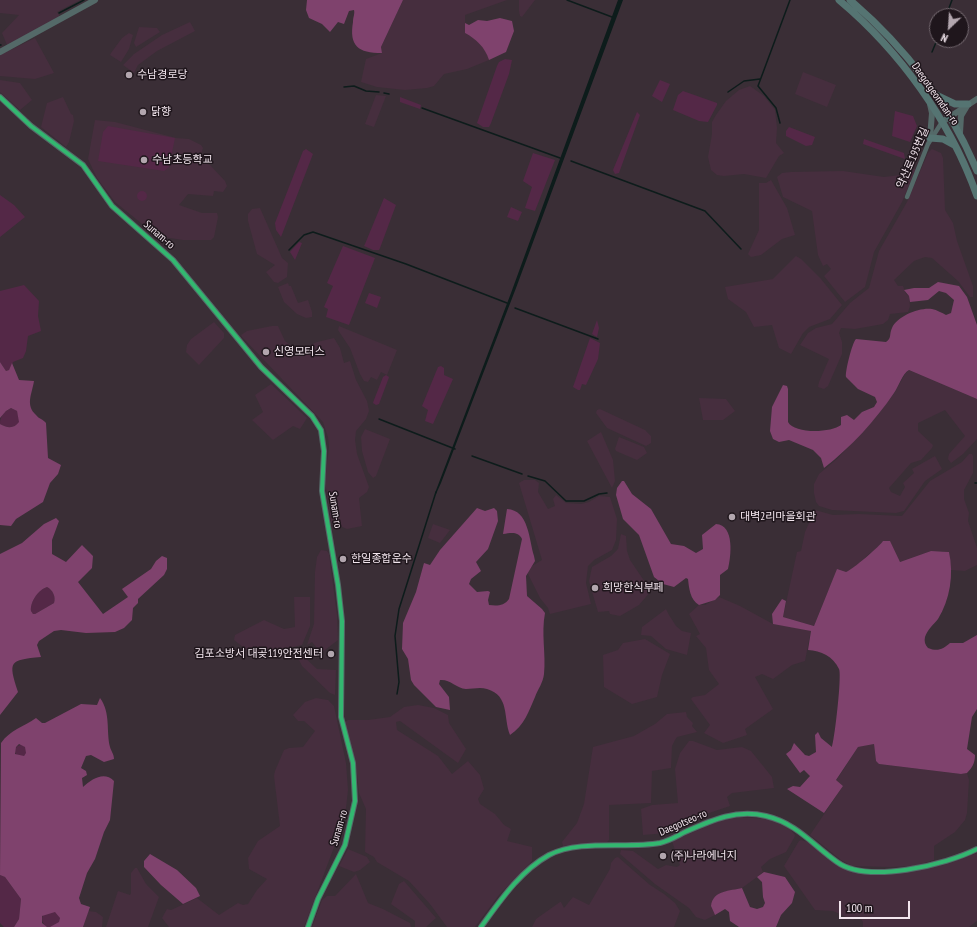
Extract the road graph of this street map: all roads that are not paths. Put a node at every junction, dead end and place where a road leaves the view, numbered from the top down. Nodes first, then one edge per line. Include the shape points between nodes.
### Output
1 (95, 0) edge
2 (839, 0) edge
3 (850, 0) edge
4 (0, 52) edge
5 (934, 94) junction
6 (0, 97) edge
7 (977, 99) edge
8 (929, 101) junction
9 (968, 104) junction
10 (949, 116) junction
11 (942, 122) junction
12 (960, 133) junction
13 (930, 138) junction
14 (956, 146) junction
15 (977, 171) edge
16 (977, 196) edge
17 (907, 197) dead end
18 (977, 849) edge
19 (308, 927) edge
20 (481, 927) edge

1 - 4 street
2 - 8 main road, Daegotgeomdan-ro via 886,47
3 - 5 main road, Daegotgeomdan-ro via 901,50
5 - 9 main road via 955,104
5 - 10 main road, Daegotgeomdan-ro
6 - 19 street, Sunam-ro via 32,126 83,165 112,206 173,260 261,367 312,416 321,430 324,451 322,491 342,621 341,717 353,763 355,801 345,845 318,899
7 - 9 street, 약산로195번길
8 - 11 main road, Daegotgeomdan-ro
8 - 13 street via 932,113
9 - 10 street, 약산로195번길
9 - 12 street via 961,116
10 - 11 street, 약산로195번길
10 - 12 main road, Daegotgeomdan-ro
11 - 13 street, 약산로195번길
11 - 14 main road, Daegotgeomdan-ro
12 - 15 main road, Daegotgeomdan-ro
13 - 14 main road via 943,139
13 - 17 street, 약산로195번길
14 - 16 main road, Daegotgeomdan-ro
18 - 20 street, Daegotseo-ro via 951,860 916,868 890,871 859,870 838,862 804,835 779,820 750,814 727,815 661,843 577,848 549,855 518,881

